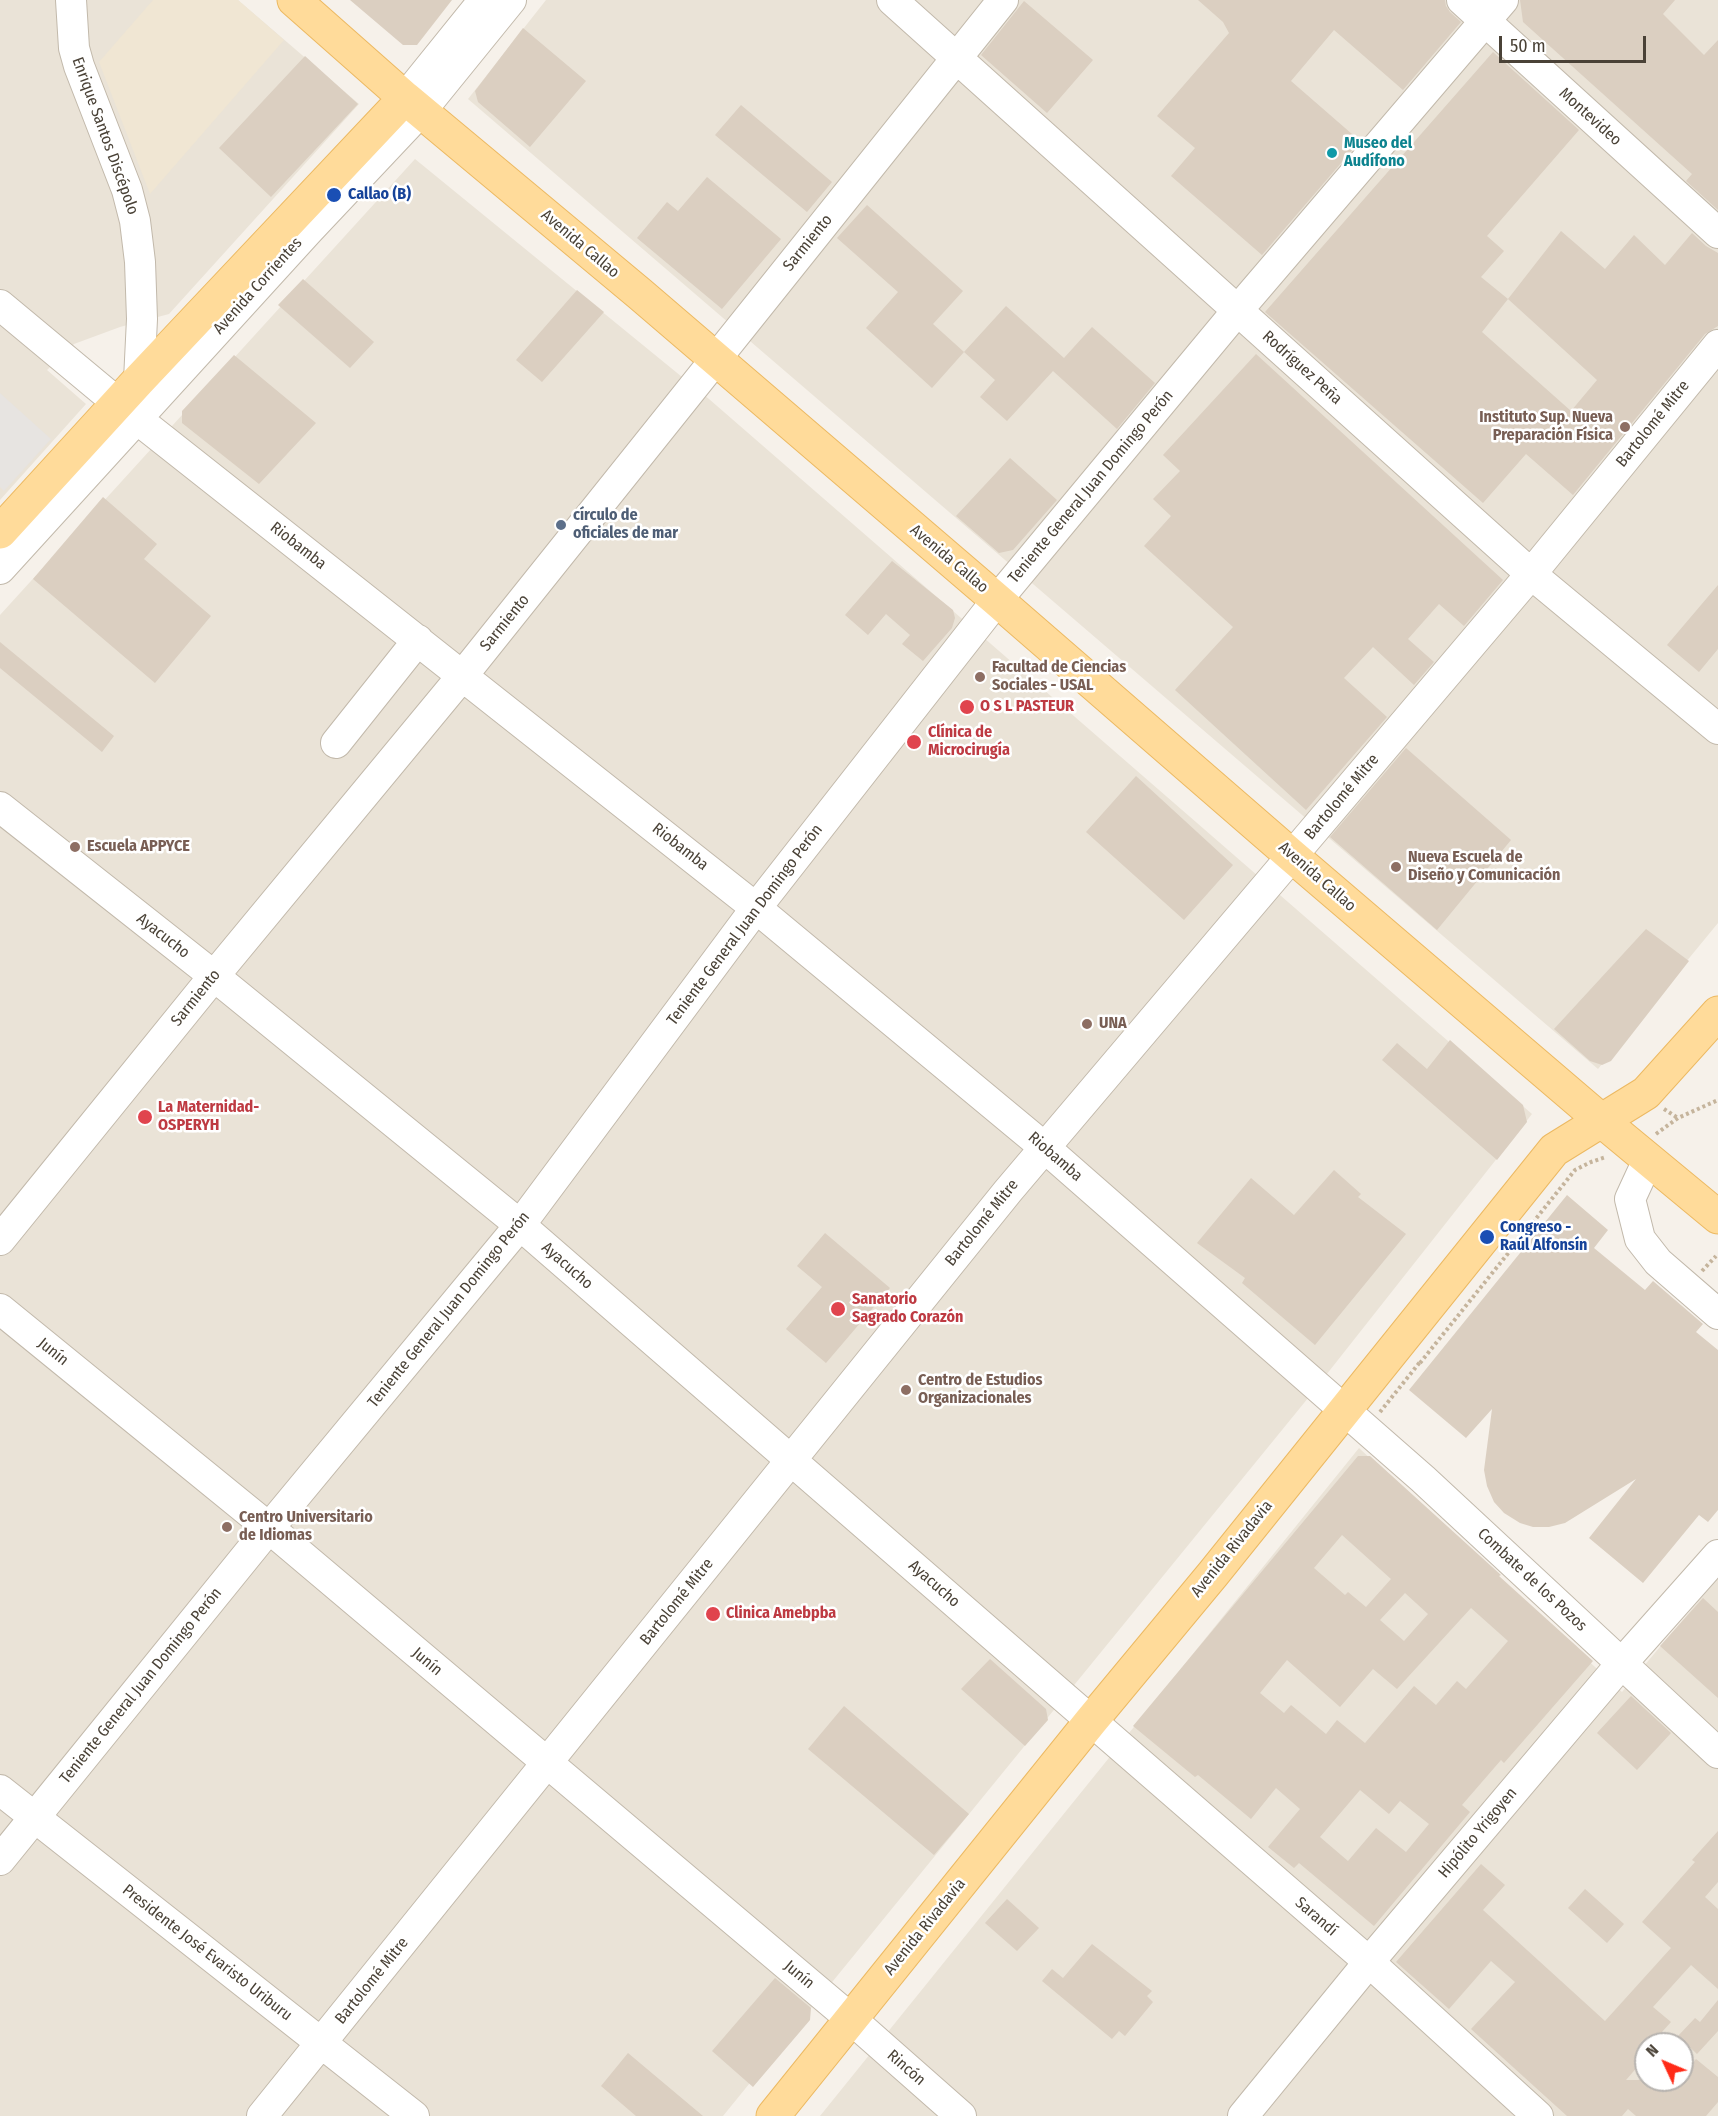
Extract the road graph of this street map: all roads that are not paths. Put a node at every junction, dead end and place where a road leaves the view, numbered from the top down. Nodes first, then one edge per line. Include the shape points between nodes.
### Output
1 (71, 0) edge
2 (294, 0) edge
3 (484, 0) edge
4 (511, 0) edge
5 (892, 0) edge
6 (1003, 0) edge
7 (1462, 0) edge
8 (1495, 11) edge
9 (955, 58) junction
10 (413, 105) junction
11 (1718, 233) edge
12 (0, 304) edge
13 (1237, 311) junction
14 (1718, 345) edge
15 (715, 360) junction
16 (139, 380) junction
17 (128, 412) junction
18 (0, 532) edge
19 (0, 569) edge
20 (1531, 574) junction
21 (998, 600) junction
22 (418, 640) junction
23 (463, 675) junction
24 (1718, 729) edge
25 (336, 743) dead end
26 (0, 807) edge
27 (1292, 856) junction
28 (756, 908) junction
29 (214, 976) junction
30 (1718, 1012) edge
31 (1602, 1121) junction
32 (1044, 1147) junction
33 (1642, 1155) junction
34 (1718, 1217) edge
35 (520, 1225) junction
36 (0, 1240) edge
37 (0, 1309) edge
38 (1718, 1314) edge
39 (1355, 1419) junction
40 (791, 1459) junction
41 (269, 1528) junction
42 (1718, 1555) edge
43 (1622, 1663) junction
44 (1090, 1721) junction
45 (1718, 1753) edge
46 (548, 1763) junction
47 (0, 1790) edge
48 (35, 1818) junction
49 (0, 1860) edge
50 (1369, 1962) junction
51 (851, 2019) junction
52 (322, 2043) junction
53 (262, 2116) edge
54 (414, 2116) edge
55 (772, 2116) edge
56 (961, 2116) edge
57 (1243, 2116) edge
58 (1538, 2116) edge

1 - 16 street, Enrique Santos Discépolo via 76,57 135,221 142,319
2 - 10 main road, Avenida Callao
3 - 10 street, Avenida Corrientes
4 - 10 street, Avenida Corrientes
5 - 9 street, Rodríguez Peña
6 - 9 street, Sarmiento
7 - 8 street, Montevideo
8 - 11 street, Montevideo
8 - 13 street, Teniente General Juan Domingo Perón
9 - 13 street, Rodríguez Peña
9 - 15 street, Sarmiento
10 - 15 main road, Avenida Callao
10 - 16 main road, Avenida Corrientes
10 - 17 street, Avenida Corrientes via 308,231
12 - 17 street, Riobamba
13 - 20 street, Rodríguez Peña
13 - 21 street, Teniente General Juan Domingo Perón
14 - 20 street, Bartolomé Mitre
15 - 21 main road, Avenida Callao
15 - 23 street, Sarmiento
16 - 17 main road, Avenida Corrientes
17 - 18 main road, Avenida Corrientes
17 - 19 street, Avenida Corrientes
17 - 22 street, Riobamba
20 - 24 street, Rodríguez Peña
20 - 27 street, Bartolomé Mitre
21 - 27 main road, Avenida Callao
21 - 28 street, Teniente General Juan Domingo Perón
22 - 23 street, Riobamba
22 - 25 street
23 - 28 street, Riobamba
23 - 29 street, Sarmiento
26 - 29 street, Ayacucho
27 - 31 main road, Avenida Callao
27 - 32 street, Bartolomé Mitre
28 - 32 street, Riobamba
28 - 35 street, Teniente General Juan Domingo Perón
29 - 35 street, Ayacucho
29 - 36 street, Sarmiento
30 - 31 main road, Avenida Rivadavia via 1646,1093
31 - 33 main road, Avenida Callao
31 - 39 main road, Avenida Rivadavia via 1554,1150
32 - 39 street, Riobamba
32 - 40 street, Bartolomé Mitre
33 - 34 main road, Avenida Callao
33 - 38 street via 1630,1199 1640,1239 1658,1262
35 - 40 street, Ayacucho
35 - 41 street, Teniente General Juan Domingo Perón
37 - 41 street, Junín
39 - 43 street, Combate de los Pozos
39 - 44 main road, Avenida Rivadavia via 1213,1574
40 - 44 street, Ayacucho
40 - 46 street, Bartolomé Mitre
41 - 46 street, Junín
41 - 48 street, Teniente General Juan Domingo Perón
42 - 43 street, Hipólito Yrigoyen
43 - 45 street, Combate de los Pozos
43 - 50 street, Hipólito Yrigoyen
44 - 50 street, Sarandí
44 - 51 main road, Avenida Rivadavia
46 - 51 street, Junín
46 - 52 street, Bartolomé Mitre
47 - 48 street, Presidente José Evaristo Uriburu
48 - 49 street, Teniente General Juan Domingo Perón
48 - 52 street, Presidente José Evaristo Uriburu
50 - 57 street, Hipólito Yrigoyen
50 - 58 street, Sarandí
51 - 55 main road, Avenida Rivadavia
51 - 56 street, Rincón
52 - 53 street, Bartolomé Mitre
52 - 54 street, Presidente José Evaristo Uriburu

